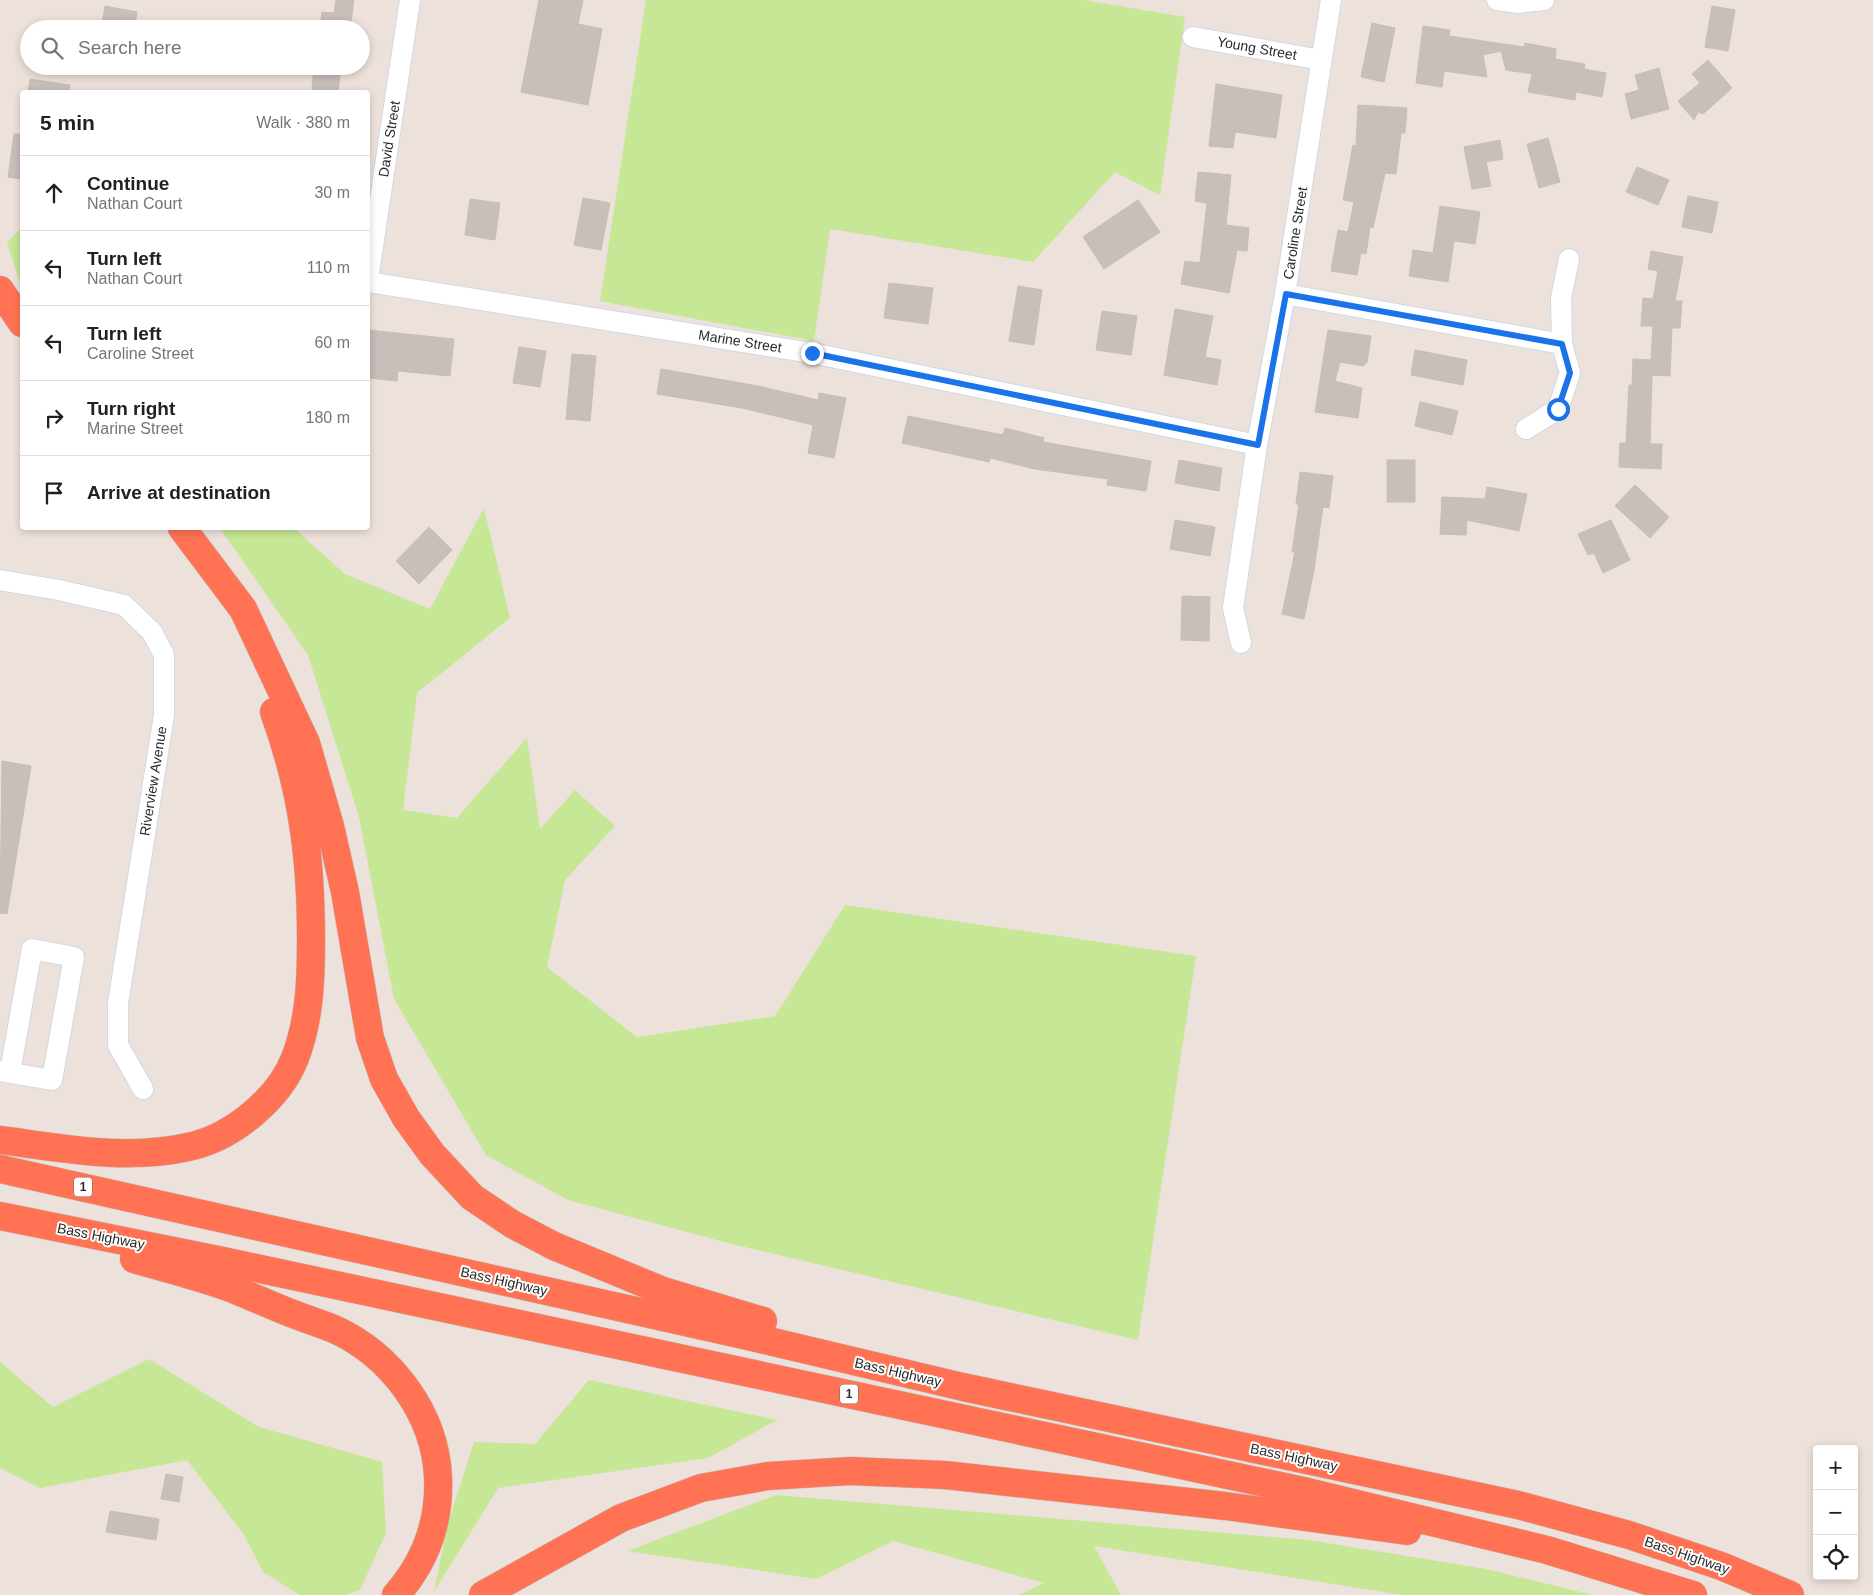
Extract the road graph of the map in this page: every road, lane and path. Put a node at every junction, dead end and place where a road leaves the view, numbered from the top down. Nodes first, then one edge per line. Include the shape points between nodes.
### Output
1 (410, 0) edge
2 (1331, 0) edge
3 (1497, 0) edge
4 (1544, 0) edge
5 (1193, 37) dead end
6 (1321, 60) junction
7 (1569, 259) dead end
8 (370, 267) edge
9 (370, 280) edge
10 (0, 290) edge
11 (1286, 294) junction
12 (12, 328) edge
13 (1562, 344) junction
14 (1526, 429) dead end
15 (1258, 445) junction
16 (178, 530) edge
17 (184, 530) edge
18 (0, 580) edge
19 (1241, 643) dead end
20 (5, 1072) edge
21 (143, 1089) dead end
22 (0, 1140) edge
23 (0, 1169) edge
24 (0, 1218) edge
25 (1350, 1468) junction
26 (1547, 1550) junction
27 (396, 1595) edge
28 (483, 1595) edge
29 (1693, 1595) edge
30 (1790, 1595) edge

1 - 8 street, David Street
2 - 6 street, Caroline Street
3 - 4 street via 1518,3
5 - 6 street, Young Street
6 - 11 street, Caroline Street
7 - 13 street via 1561,298
9 - 15 street, Marine Street via 812,353
10 - 12 highway
11 - 13 street
11 - 15 street, Caroline Street
13 - 14 street via 1570,373 1558,409
15 - 19 street, Caroline Street via 1233,608
16 - 22 highway via 262,679 285,744 304,817 311,881 311,991 295,1059 275,1091 253,1113 223,1134 190,1147 110,1154
17 - 25 highway via 243,609 306,743 330,826 345,892 370,1038 384,1079 432,1154 472,1197 512,1224 554,1246 663,1291 730,1313
18 - 21 street, Riverview Avenue via 124,605 152,632 164,655 164,715 118,1003 118,1045
20 - 20 street via 32,950 74,957 52,1080
23 - 25 highway, Bass Highway / 1 via 748,1336 963,1388
24 - 26 highway, Bass Highway / 1 via 223,1261 1062,1438 1308,1492
24 - 27 highway via 228,1287 334,1330 375,1355 391,1370 405,1386 426,1424 437,1467 438,1491 432,1532 423,1556
25 - 30 highway, Bass Highway / 1 via 1518,1504 1628,1535 1721,1566
26 - 28 highway via 1225,1506 945,1475 850,1471 768,1476 702,1488 621,1518
26 - 29 highway, Bass Highway / 1

